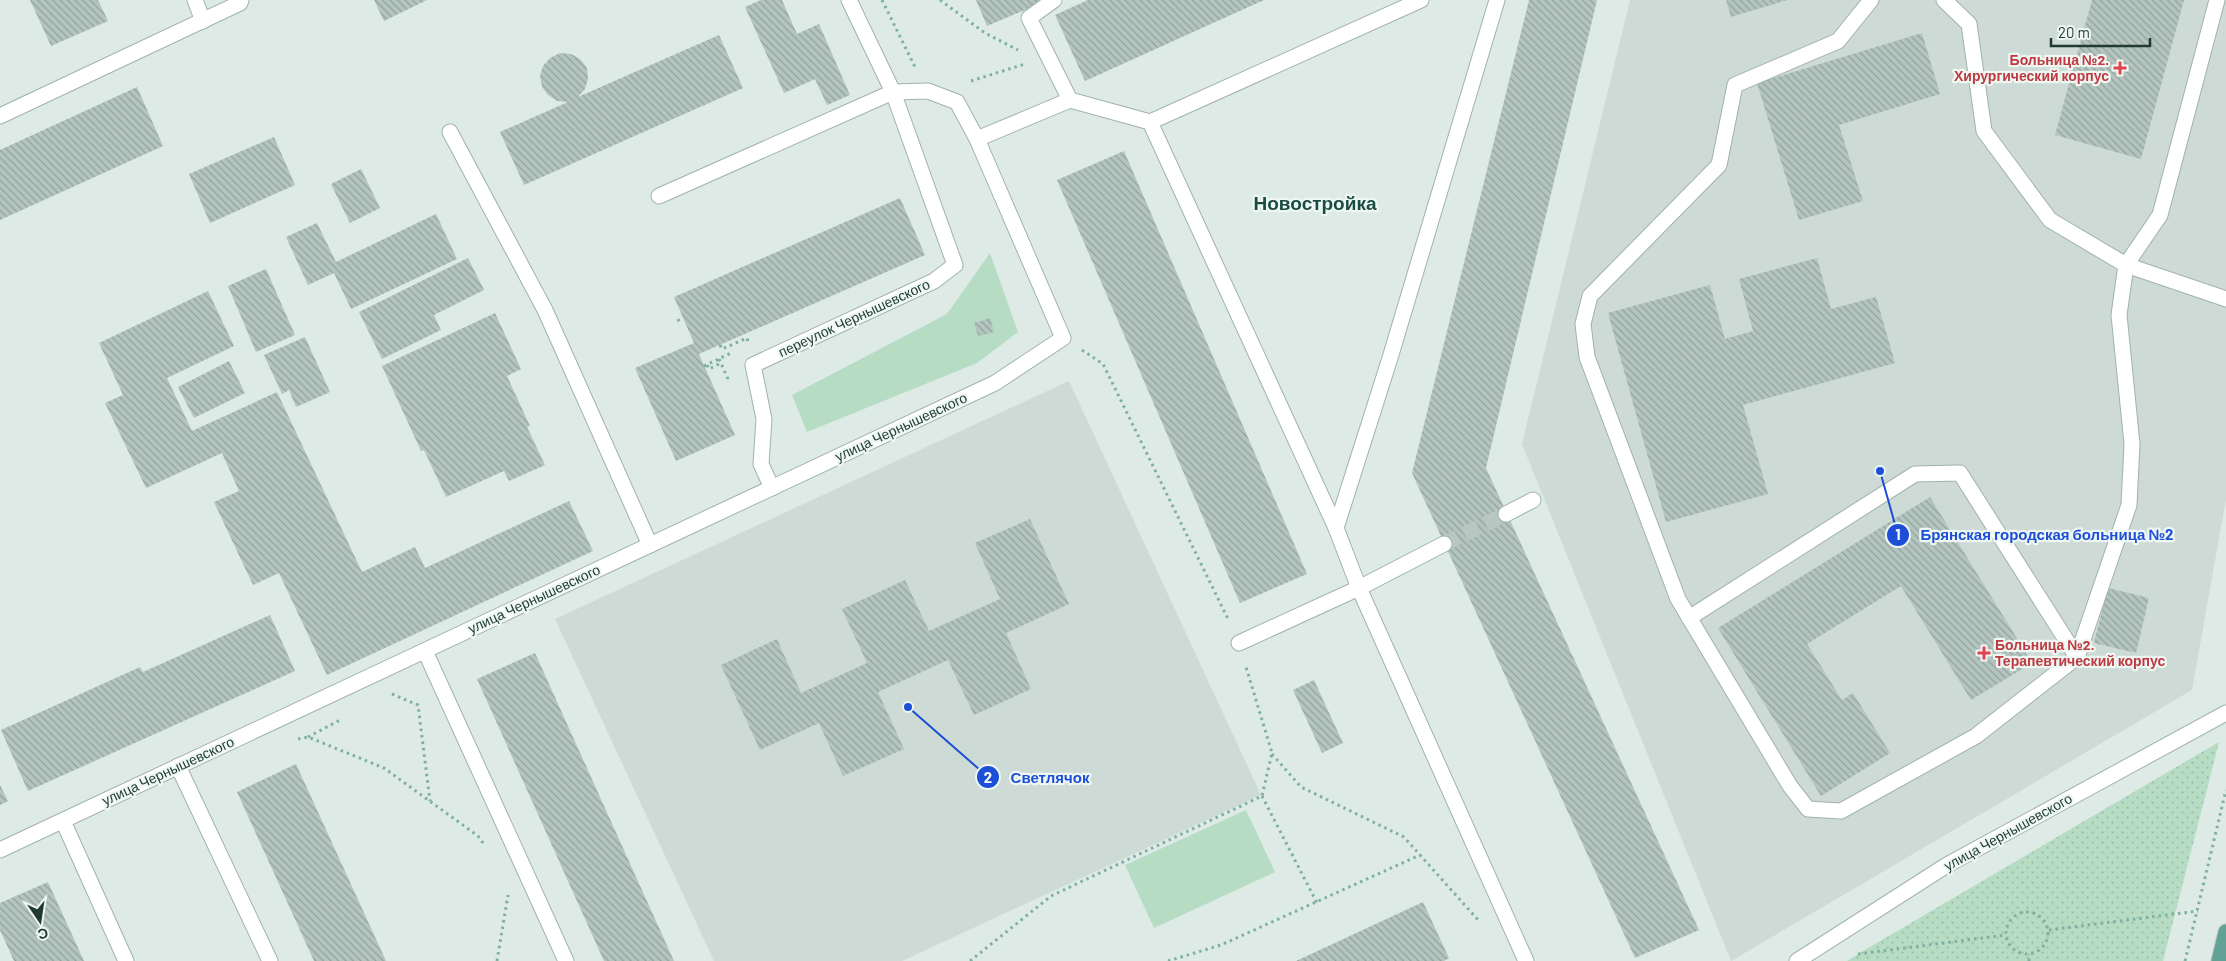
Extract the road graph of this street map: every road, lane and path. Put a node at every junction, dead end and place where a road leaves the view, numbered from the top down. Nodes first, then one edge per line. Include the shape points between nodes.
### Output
1 (195, 0) edge
2 (240, 0) edge
3 (849, 0) edge
4 (882, 0) edge
5 (940, 0) edge
6 (1054, 0) edge
7 (1421, 0) edge
8 (1497, 0) edge
9 (1871, 0) edge
10 (1944, 0) edge
11 (2217, 0) edge
12 (203, 21) junction
13 (1048, 56) junction
14 (921, 74) dead end
15 (966, 82) dead end
16 (893, 92) junction
17 (1070, 100) junction
18 (0, 116) edge
19 (1150, 122) junction
20 (450, 132) dead end
21 (977, 139) junction
22 (659, 196) dead end
23 (2126, 265) junction
24 (2226, 299) edge
25 (678, 318) dead end
26 (680, 324) dead end
27 (1063, 338) junction
28 (754, 342) dead end
29 (750, 344) junction
30 (742, 348) dead end
31 (734, 352) dead end
32 (725, 356) junction
33 (721, 364) dead end
34 (772, 488) junction
35 (1533, 500) dead end
36 (1506, 514) tunnel mouth
37 (1336, 528) junction
38 (1444, 544) tunnel mouth
39 (650, 546) junction
40 (1358, 588) junction
41 (1689, 618) junction
42 (1240, 643) junction
43 (425, 650) junction
44 (2077, 657) junction
45 (391, 694) dead end
46 (2226, 712) edge
47 (341, 720) dead end
48 (308, 738) junction
49 (290, 740) dead end
50 (1272, 754) junction
51 (178, 766) junction
52 (2226, 790) edge
53 (1262, 796) junction
54 (430, 801) junction
55 (63, 821) junction
56 (0, 850) edge
57 (488, 851) dead end
58 (1420, 855) junction
59 (508, 893) dead end
60 (1317, 903) junction
61 (2198, 911) junction
62 (1480, 922) dead end
63 (2049, 930) junction
64 (2226, 932) edge
65 (2006, 935) junction
66 (1858, 954) dead end
67 (2030, 954) junction
68 (126, 961) edge
69 (270, 961) edge
70 (497, 961) edge
71 (566, 961) edge
72 (970, 961) edge
73 (1168, 961) edge
74 (1526, 961) edge
75 (1797, 961) edge
76 (2029, 961) edge
77 (2184, 961) edge
78 (2219, 961) edge

1 - 12 street
2 - 12 street via 240,3
3 - 16 street, переулок Чернышевского
4 - 14 path
5 - 13 path via 1013,49
6 - 13 street via 1029,18
7 - 19 street
8 - 37 street
9 - 41 street via 1838,41 1736,85 1719,165 1590,296 1583,324 1588,357 1678,599
10 - 23 street via 1968,24 1984,131 2050,220
11 - 23 street via 2160,215
12 - 18 street
13 - 15 path
13 - 17 street
16 - 21 street via 928,91 957,102
16 - 22 street
16 - 34 street, переулок Чернышевского via 955,265 934,281 753,365 764,419 761,464
17 - 19 street
17 - 21 street
19 - 37 street
20 - 39 street via 545,310
21 - 27 street
23 - 24 street
23 - 44 street via 2118,316 2132,444 2129,505
25 - 26 path
27 - 34 street, улица Чернышевского via 995,383
27 - 42 path via 1103,364
28 - 29 path
29 - 30 path
29 - 32 path via 747,338 721,347
31 - 32 path
32 - 33 path via 705,365 709,369
34 - 39 street, улица Чернышевского
35 - 36 street
37 - 40 street
38 - 40 street
39 - 43 street, улица Чернышевского
40 - 42 street
40 - 74 street
41 - 44 street via 1915,474 1960,474
41 - 44 street via 1790,786 1808,809 1841,811 1976,736
42 - 50 path
43 - 51 street, улица Чернышевского
43 - 71 street
45 - 54 path via 418,705
46 - 75 street, улица Чернышевского via 1947,865
47 - 48 path
48 - 49 path
48 - 54 path via 384,768
50 - 53 path
50 - 58 path via 1300,788 1404,837
51 - 55 street, улица Чернышевского
51 - 69 street
52 - 61 path
53 - 60 path
53 - 72 path via 1051,896
54 - 57 path via 478,836
55 - 56 street, улица Чернышевского
55 - 68 street
58 - 60 path
58 - 62 path
59 - 70 path
60 - 73 path via 1221,945
61 - 63 path
61 - 77 path
63 - 65 path via 2042,917 2021,912 2009,921
63 - 67 path via 2042,949
64 - 78 main road
65 - 66 path
65 - 67 path via 2007,942 2016,952
67 - 76 path

